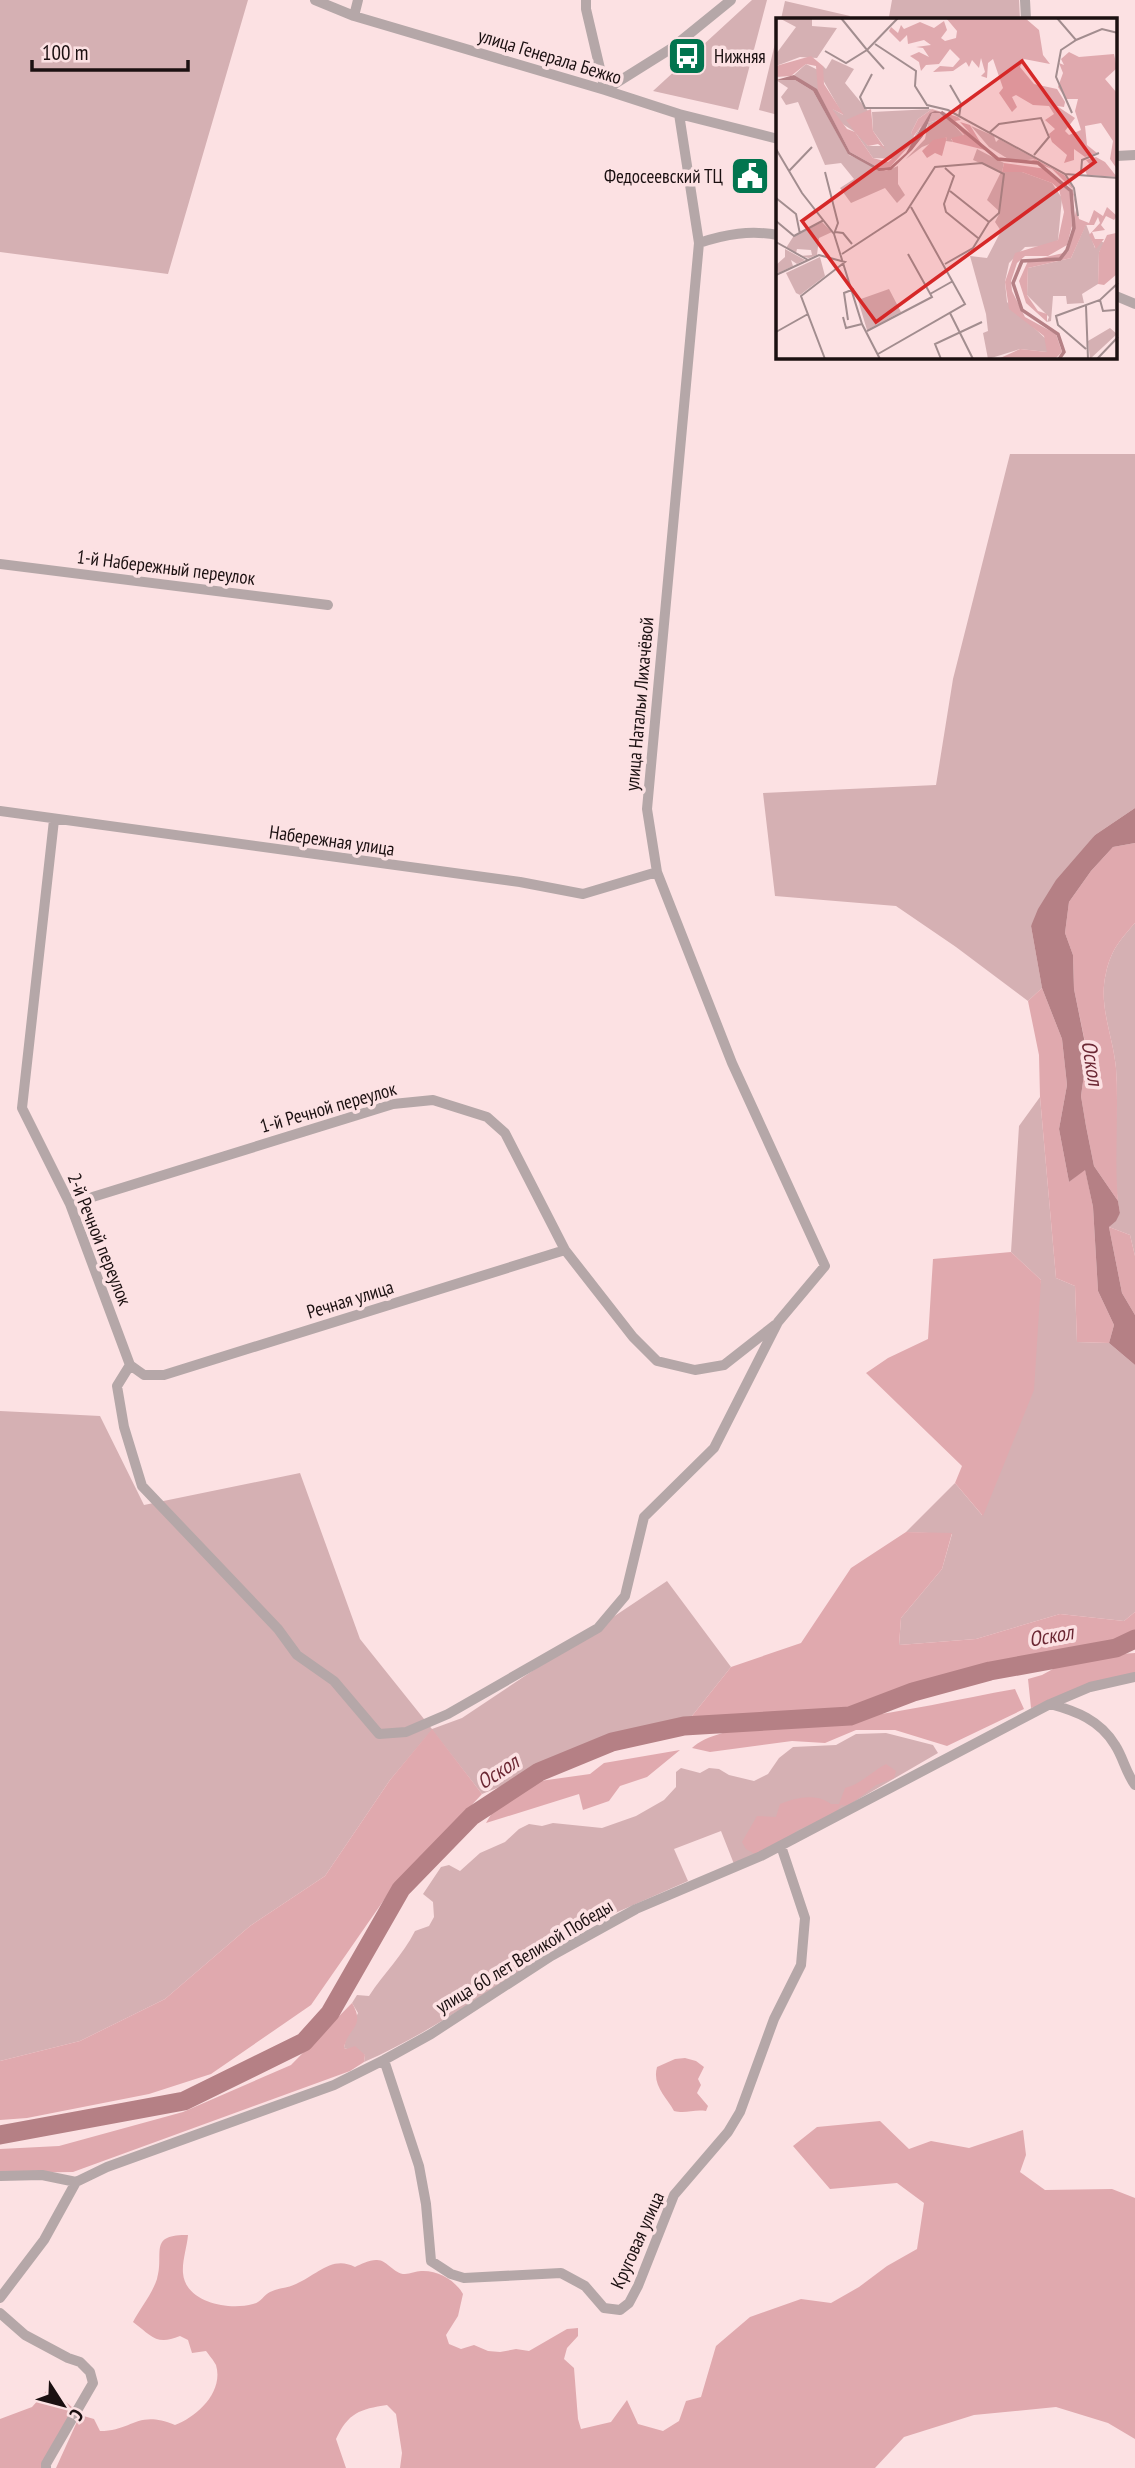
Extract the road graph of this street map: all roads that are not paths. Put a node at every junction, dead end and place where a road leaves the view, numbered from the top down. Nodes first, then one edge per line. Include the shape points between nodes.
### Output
1 (315, 0) edge
2 (358, 0) edge
3 (586, 0) edge
4 (731, 0) edge
5 (1025, 0) edge
6 (354, 16) junction
7 (1026, 18) edge
8 (605, 89) junction
9 (679, 114) junction
10 (776, 138) edge
11 (776, 236) edge
12 (699, 243) junction
13 (1118, 297) edge
14 (1135, 304) edge
15 (0, 564) edge
16 (328, 605) dead end
17 (0, 811) edge
18 (54, 820) junction
19 (657, 872) junction
20 (71, 1204) junction
21 (565, 1250) junction
22 (778, 1322) junction
23 (130, 1365) junction
24 (1135, 1677) edge
25 (1050, 1704) junction
26 (1135, 1785) edge
27 (781, 1846) junction
28 (384, 2060) junction
29 (0, 2176) edge
30 (76, 2182) junction
31 (0, 2298) edge
32 (0, 2313) edge
33 (46, 2468) edge

1 - 6 street, улица Генерала Бежко
2 - 6 street
3 - 8 street
4 - 8 street via 672,48
5 - 7 street
6 - 8 street, улица Генерала Бежко
8 - 9 street, улица Генерала Бежко
9 - 10 street, улица Генерала Бежко
9 - 12 street, улица Натальи Лихачёвой
11 - 12 street via 743,232
12 - 19 street, улица Натальи Лихачёвой via 647,809
13 - 14 street
15 - 16 street, 1-й Набережный переулок
17 - 18 street, Набережная улица
18 - 19 street, Набережная улица via 583,894
18 - 20 street, 2-й Речной переулок via 22,1108
19 - 22 street, улица Натальи Лихачёвой via 732,1063 825,1266
20 - 21 street, 1-й Речной переулок via 393,1104 433,1100 487,1117 505,1133
20 - 23 street, 2-й Речной переулок
21 - 22 street, 1-й Речной переулок via 657,1362 695,1370 724,1366
21 - 23 street, Речная улица via 164,1375 144,1375
22 - 23 street via 714,1448 644,1517 625,1596 598,1629 448,1714 406,1732 379,1734 334,1681 297,1655 278,1629 142,1486 117,1386
24 - 25 street, улица 60 лет Великой Победы via 1090,1687
25 - 26 street via 1093,1721 1114,1743
25 - 27 street, улица 60 лет Великой Победы
27 - 28 street, улица 60 лет Великой Победы via 636,1909
27 - 28 street, Круговая улица via 805,1917 801,1965 774,2019 740,2112 674,2195 638,2286 620,2310 604,2308 585,2286 561,2273 464,2278 431,2261 419,2166
28 - 30 street, улица 60 лет Великой Победы via 334,2085
29 - 30 street via 42,2175
30 - 31 street via 44,2239
32 - 33 street via 25,2334 80,2362 90,2372 93,2383

